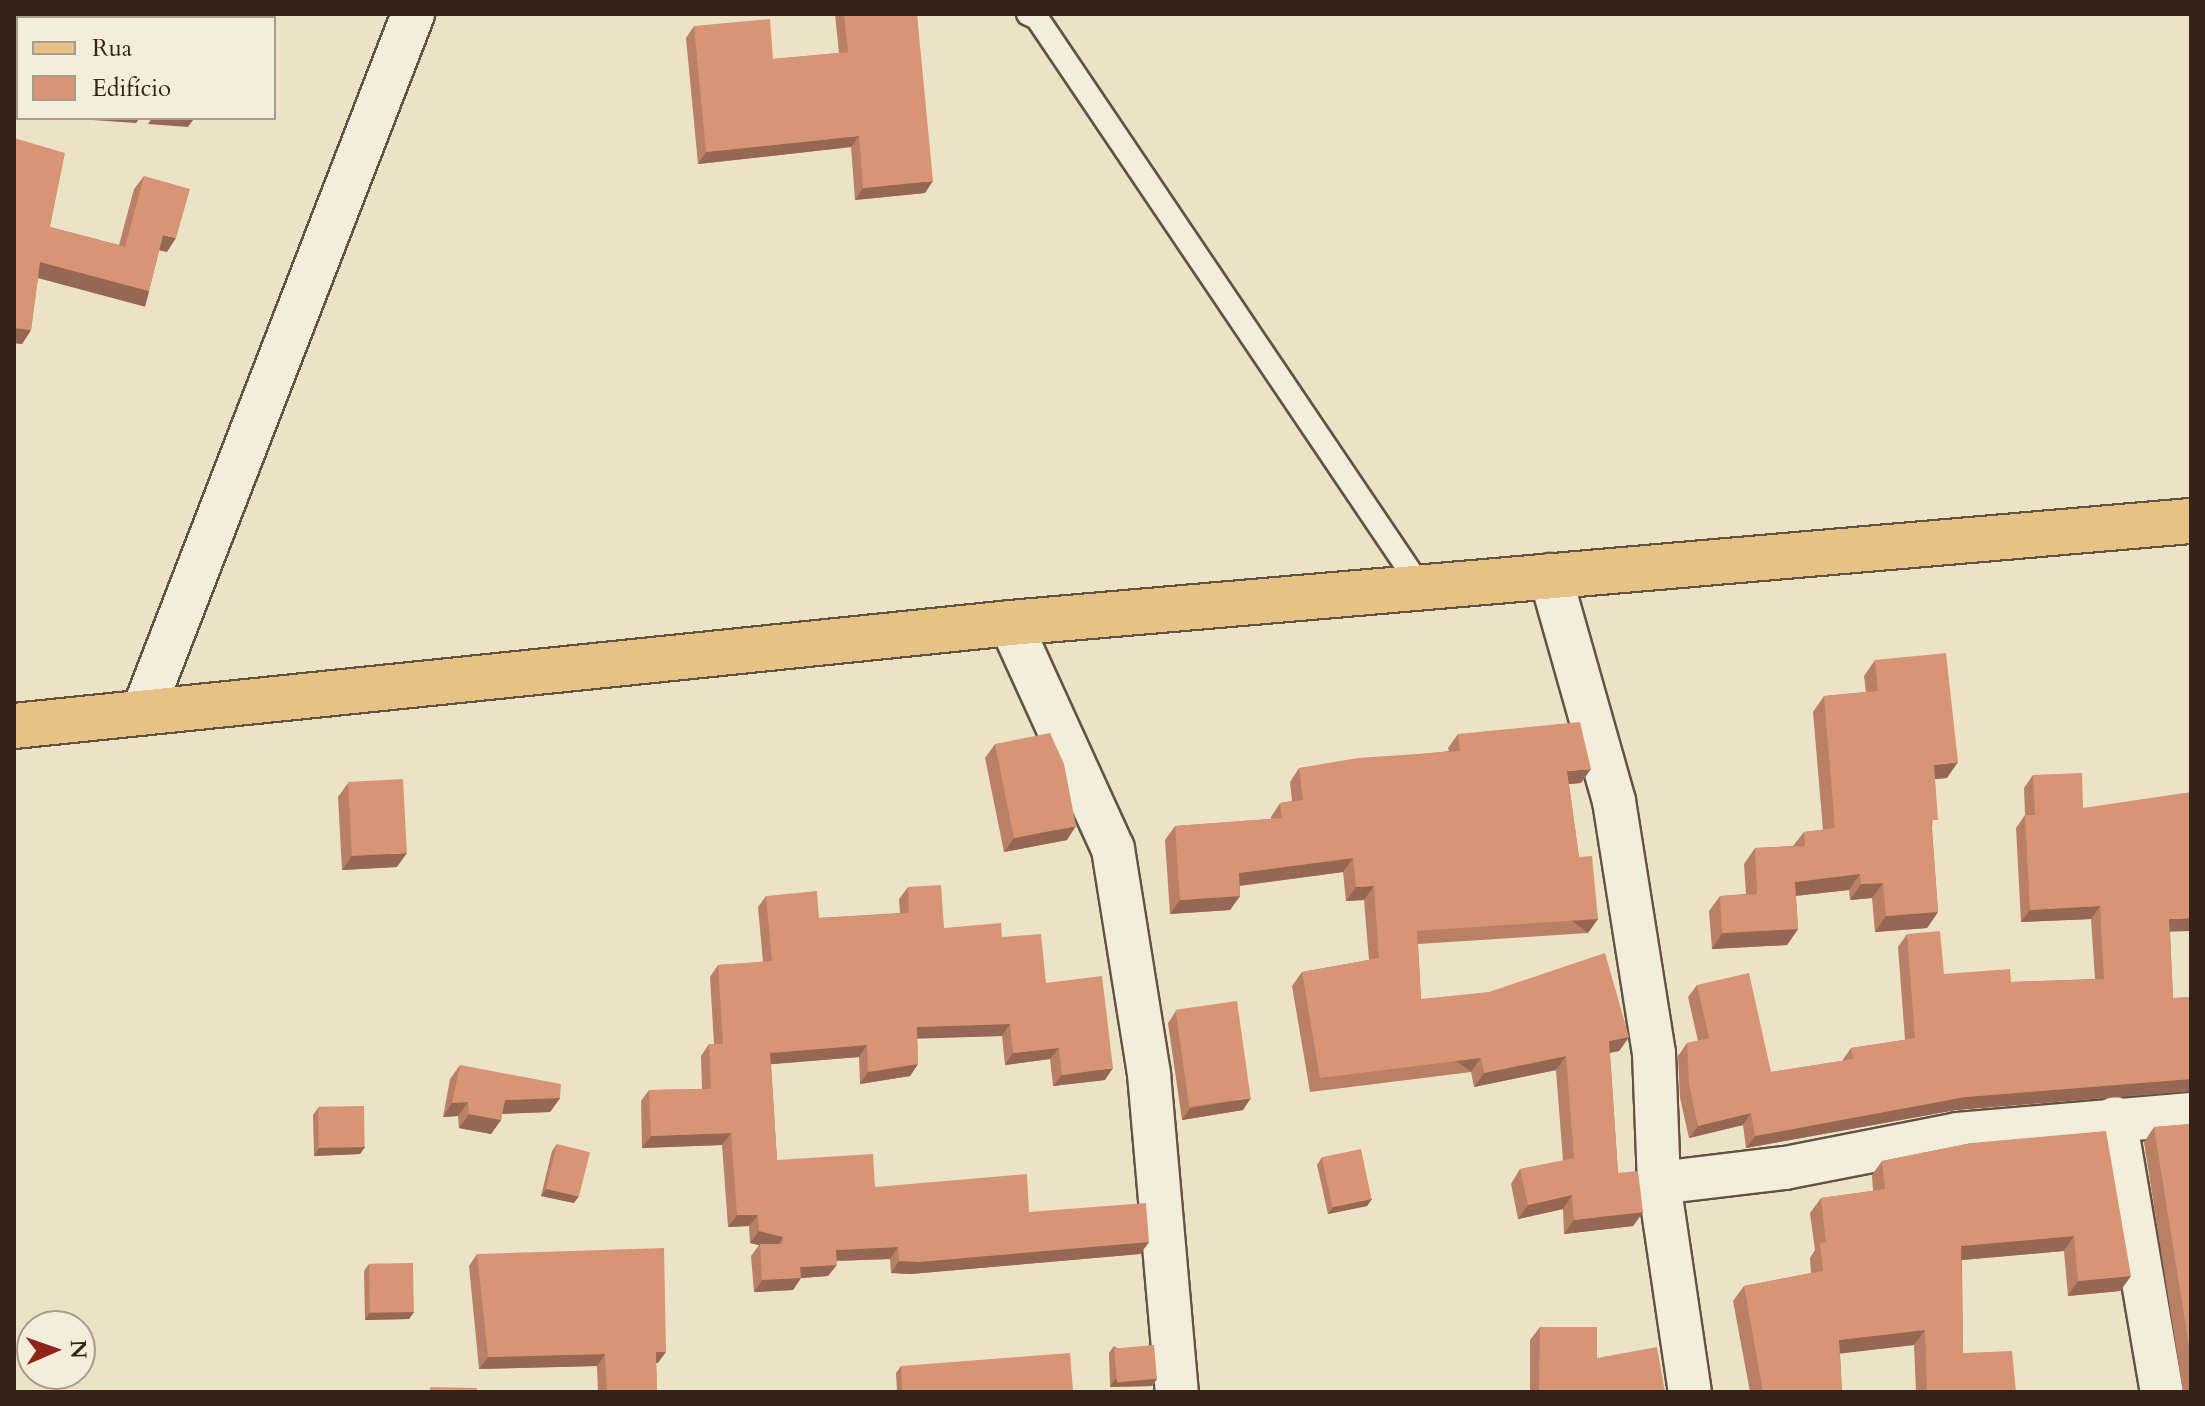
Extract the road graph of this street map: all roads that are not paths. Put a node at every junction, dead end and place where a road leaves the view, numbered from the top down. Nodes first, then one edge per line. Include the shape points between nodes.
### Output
1 (413, 14) edge
2 (1028, 14) edge
3 (2191, 521) edge
4 (1550, 575) junction
5 (1420, 586) junction
6 (1010, 623) junction
7 (143, 711) junction
8 (14, 726) edge
9 (2191, 1114) edge
10 (2115, 1118) junction
11 (1659, 1183) junction
12 (1177, 1392) edge
13 (1690, 1392) edge
14 (2162, 1392) edge

1 - 7 street
2 - 5 lane via 1037,18
3 - 4 main road
4 - 5 main road
4 - 11 street via 1614,801 1654,1053
5 - 6 main road
6 - 7 main road
6 - 12 street via 1113,849 1149,1074
7 - 8 main road
9 - 10 street
10 - 11 street via 1958,1134 1785,1168
10 - 14 street
11 - 13 street

